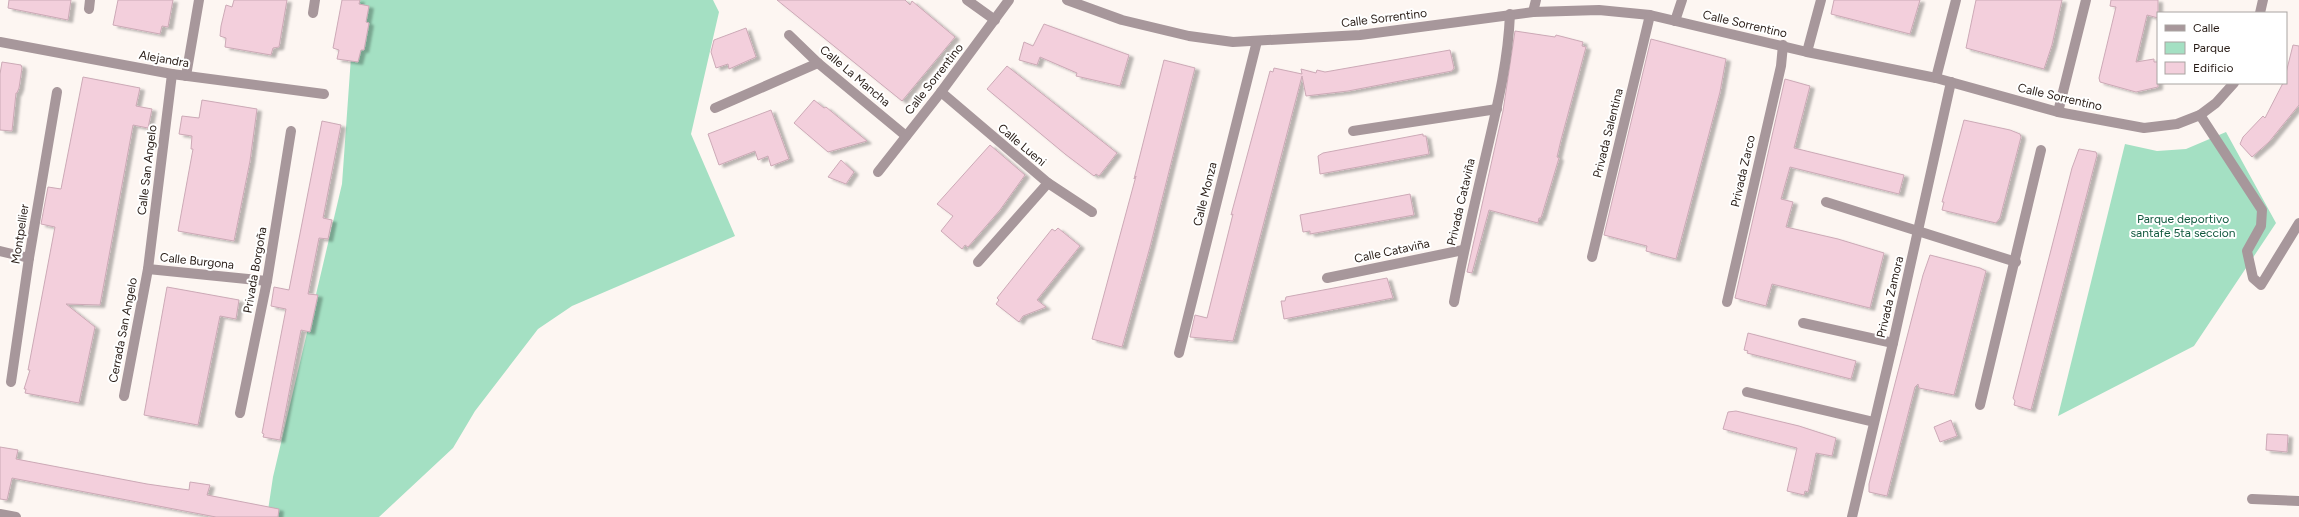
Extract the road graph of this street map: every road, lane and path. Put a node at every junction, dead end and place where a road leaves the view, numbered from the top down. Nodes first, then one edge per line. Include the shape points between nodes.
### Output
1 (199, 0) edge
2 (315, 0) edge
3 (967, 0) edge
4 (1009, 0) edge
5 (1067, 0) edge
6 (1536, 0) edge
7 (1682, 0) edge
8 (1821, 0) edge
9 (1956, 0) edge
10 (2086, 0) edge
11 (2263, 0) edge
12 (1533, 12) junction
13 (2260, 12) edge
14 (313, 13) dead end
15 (1510, 14) junction
16 (1650, 15) junction
17 (995, 20) junction
18 (1674, 21) junction
19 (789, 35) dead end
20 (1257, 41) junction
21 (0, 42) edge
22 (1783, 45) junction
23 (1807, 52) junction
24 (818, 63) junction
25 (172, 74) junction
26 (186, 76) junction
27 (1936, 78) junction
28 (1951, 82) junction
29 (2233, 84) edge
30 (58, 92) dead end
31 (941, 92) junction
32 (324, 94) dead end
33 (716, 108) dead end
34 (1497, 108) junction
35 (2058, 112) junction
36 (2200, 115) junction
37 (291, 131) dead end
38 (1353, 131) dead end
39 (906, 136) junction
40 (2041, 150) dead end
41 (878, 172) dead end
42 (1048, 183) junction
43 (1826, 202) dead end
44 (1092, 212) dead end
45 (2299, 223) edge
46 (1919, 230) junction
47 (1463, 250) junction
48 (0, 251) edge
49 (1592, 257) dead end
50 (29, 258) junction
51 (978, 262) dead end
52 (2016, 262) junction
53 (148, 269) junction
54 (1326, 278) dead end
55 (267, 281) junction
56 (1454, 302) dead end
57 (1727, 302) dead end
58 (1803, 323) dead end
59 (1893, 343) junction
60 (1179, 353) dead end
61 (11, 382) dead end
62 (1747, 392) dead end
63 (124, 396) dead end
64 (1980, 405) dead end
65 (240, 413) dead end
66 (1874, 422) junction
67 (2252, 499) dead end
68 (2299, 501) edge
69 (0, 514) edge
70 (16, 517) edge
71 (1852, 517) edge

1 - 26 street
2 - 14 street
3 - 17 street
4 - 17 street, Calle Sorrentino
5 - 20 street, Calle Sorrentino via 1122,20 1189,36 1233,42
6 - 12 street
7 - 18 street
8 - 23 street
9 - 27 street
10 - 35 street
11 - 13 street
12 - 15 street, Calle Sorrentino
12 - 16 street, Calle Sorrentino via 1599,10
15 - 20 street, Calle Sorrentino via 1360,35
15 - 34 street, Privada Cataviña via 1509,46
16 - 18 street, Calle Sorrentino
16 - 49 street, Privada Salentina
17 - 31 street, Calle Sorrentino
18 - 22 street, Calle Sorrentino
19 - 24 street, Calle La Mancha
20 - 60 street, Calle Monza
21 - 25 street, Alejandra
22 - 23 street, Calle Sorrentino
22 - 57 street, Privada Zarco
23 - 27 street, Calle Sorrentino
24 - 33 street
24 - 39 street, Calle La Mancha
25 - 26 street, Alejandra
25 - 53 street, Calle San Angelo
26 - 32 street, Alejandra
27 - 28 street, Calle Sorrentino
28 - 35 street, Calle Sorrentino
28 - 46 street, Privada Zamora
29 - 36 street, Calle Sorrentino via 2216,103
30 - 50 street, Montpellier
31 - 39 street, Calle Sorrentino
31 - 42 street, Calle Lueni
34 - 38 street
34 - 47 street, Privada Cataviña
35 - 36 street, Calle Sorrentino via 2144,128 2177,124
36 - 45 street via 2262,210 2261,226 2247,251 2253,278 2261,285
37 - 55 street, Privada Borgoña
39 - 41 street, Calle Sorrentino
40 - 52 street
42 - 44 street, Calle Lueni
42 - 51 street
43 - 46 street
46 - 52 street
46 - 59 street, Privada Zamora
47 - 54 street, Calle Cataviña
47 - 56 street, Privada Cataviña
48 - 50 street
50 - 61 street, Montpellier
52 - 64 street
53 - 55 street, Calle Burgona
53 - 63 street, Cerrada San Angelo
55 - 65 street, Privada Borgoña
58 - 59 street
59 - 66 street, Privada Zamora
62 - 66 street
66 - 71 street, Privada Zamora
67 - 68 street
69 - 70 street

